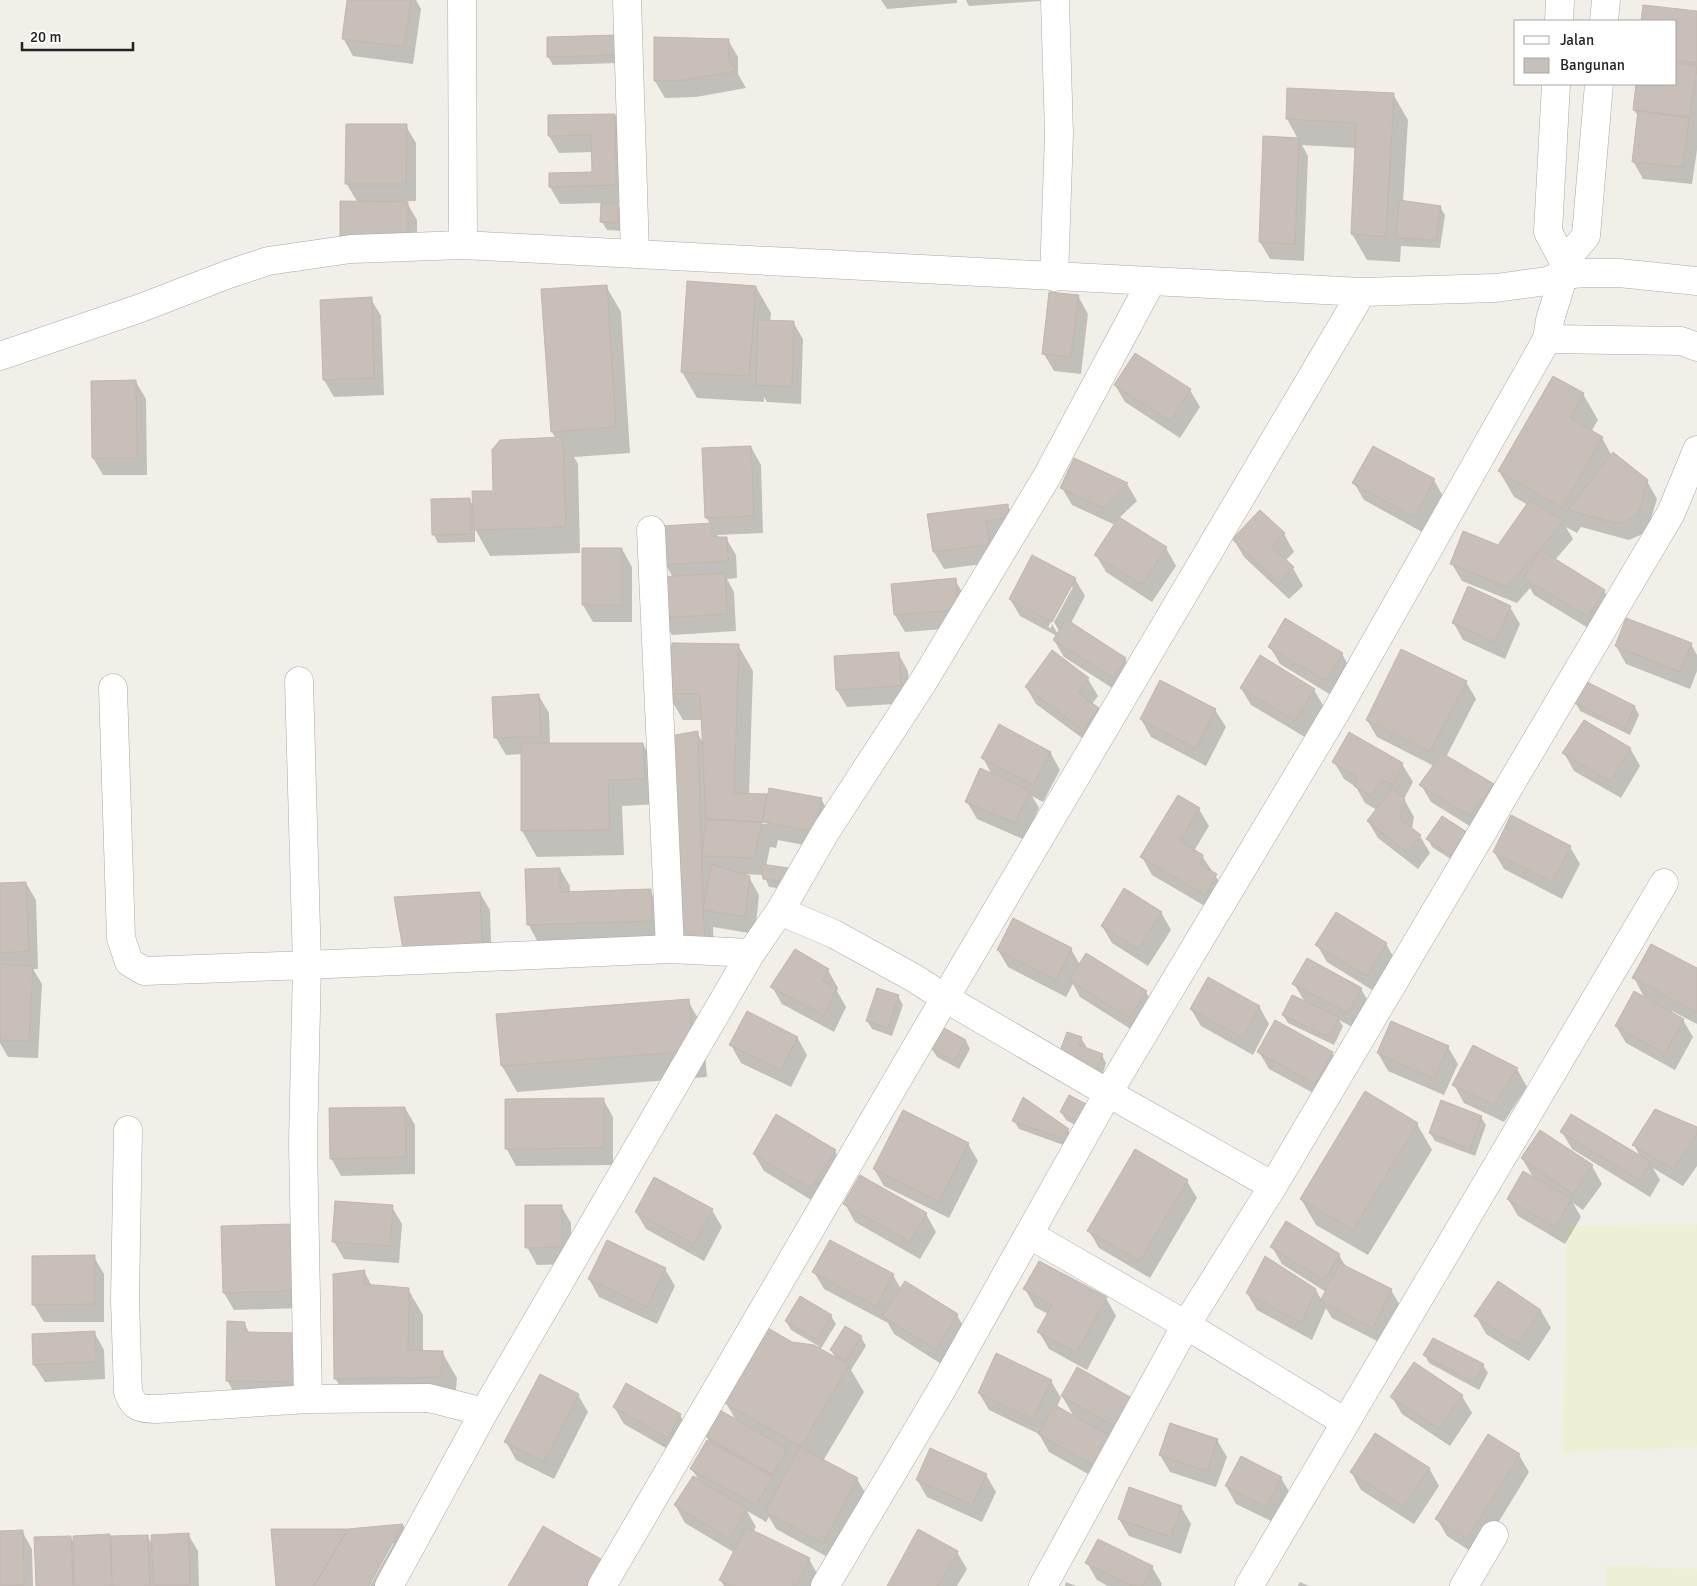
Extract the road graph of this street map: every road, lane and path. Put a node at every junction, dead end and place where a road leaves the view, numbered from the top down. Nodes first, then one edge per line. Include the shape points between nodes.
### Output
1 (462, 0) edge
2 (628, 0) edge
3 (1055, 0) edge
4 (1560, 0) edge
5 (1606, 0) edge
6 (1559, 20) edge
7 (1604, 20) edge
8 (1556, 85) edge
9 (1599, 85) edge
10 (463, 245) junction
11 (635, 253) junction
12 (1563, 269) junction
13 (1054, 277) junction
14 (1697, 281) edge
15 (1151, 282) junction
16 (1362, 292) junction
17 (1547, 339) junction
18 (1697, 347) edge
19 (0, 356) edge
20 (1697, 450) edge
21 (651, 530) dead end
22 (299, 680) dead end
23 (113, 688) dead end
24 (1664, 883) dead end
25 (780, 911) junction
26 (670, 949) junction
27 (751, 954) junction
28 (307, 966) junction
29 (945, 998) junction
30 (1108, 1093) junction
31 (128, 1130) dead end
32 (1273, 1186) junction
33 (1030, 1235) junction
34 (1186, 1325) junction
35 (308, 1399) junction
36 (484, 1412) junction
37 (1345, 1422) junction
38 (1494, 1535) dead end
39 (389, 1586) edge
40 (602, 1586) edge
41 (825, 1586) edge
42 (1043, 1586) edge
43 (1249, 1586) edge
44 (1464, 1586) edge

1 - 10 street
2 - 11 street
3 - 13 street via 1059,134
4 - 6 street
5 - 7 street
8 - 12 street via 1548,232
9 - 12 street via 1586,236
10 - 11 street
10 - 19 street via 351,249 268,261
11 - 13 street
12 - 14 street
12 - 16 street via 1547,281 1510,287
12 - 17 street
13 - 15 street
15 - 16 street
15 - 25 street via 1046,478 923,682 826,831
16 - 29 street
17 - 18 street via 1681,341
17 - 30 street via 1338,710
20 - 32 street via 1671,513
21 - 26 street
22 - 28 street
23 - 28 street via 121,938 129,962 144,971
24 - 37 street
25 - 27 street
25 - 29 street via 834,934
26 - 27 street
26 - 28 street
27 - 36 street
28 - 35 street via 303,1144
29 - 30 street
29 - 40 street
30 - 32 street
30 - 33 street
31 - 35 street via 125,1300 131,1402 141,1409 156,1409
32 - 34 street
33 - 34 street
33 - 41 street
34 - 37 street
34 - 42 street
35 - 36 street via 429,1398
36 - 39 street
37 - 43 street
38 - 44 street

